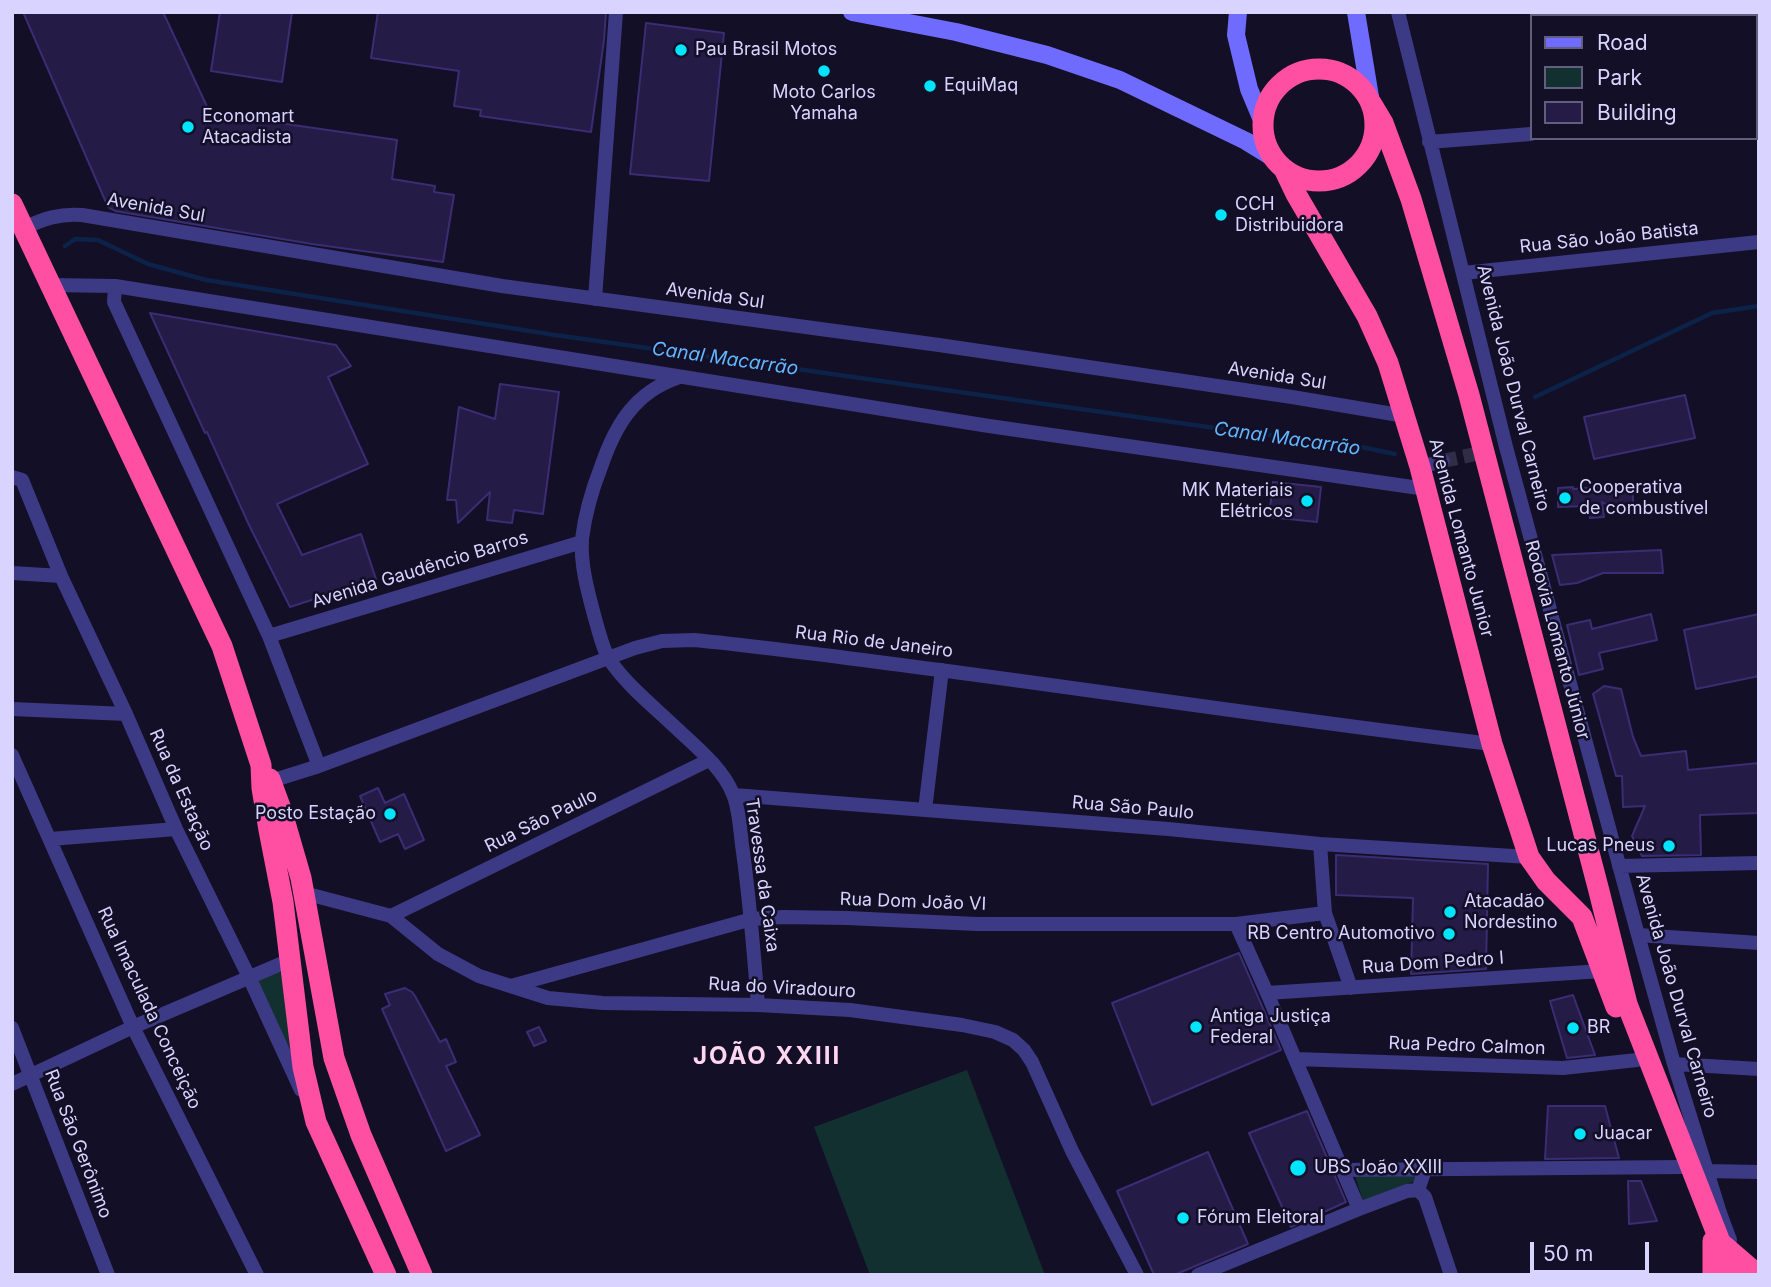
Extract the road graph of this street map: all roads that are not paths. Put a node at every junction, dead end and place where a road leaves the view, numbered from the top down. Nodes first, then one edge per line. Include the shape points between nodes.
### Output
1 (616, 12) edge
2 (852, 12) edge
3 (1238, 12) edge
4 (1356, 12) edge
5 (1398, 12) edge
6 (1371, 103) junction
7 (1262, 120) junction
8 (1530, 134) edge
9 (1429, 142) junction
10 (1279, 164) junction
11 (12, 204) edge
12 (24, 228) junction
13 (1759, 242) edge
14 (43, 269) junction
15 (1463, 273) junction
16 (115, 286) junction
17 (595, 299) junction
18 (678, 377) junction
19 (1405, 416) junction
20 (1506, 447) junction
21 (1490, 451) tunnel mouth
22 (1443, 461) tunnel mouth
23 (1420, 467) junction
24 (12, 477) edge
25 (1426, 489) junction
26 (582, 541) junction
27 (12, 573) edge
28 (61, 576) junction
29 (269, 636) junction
30 (608, 658) junction
31 (942, 670) junction
32 (12, 709) edge
33 (126, 714) junction
34 (1492, 744) junction
35 (12, 755) edge
36 (709, 760) junction
37 (319, 766) junction
38 (266, 773) junction
39 (734, 795) junction
40 (925, 810) junction
41 (176, 829) junction
42 (50, 839) junction
43 (1320, 844) junction
44 (1529, 857) junction
45 (1759, 863) edge
46 (1619, 866) junction
47 (304, 893) junction
48 (1325, 913) junction
49 (391, 916) junction
50 (1582, 917) joint
51 (752, 919) junction
52 (1236, 924) junction
53 (1638, 935) junction
54 (1759, 943) edge
55 (290, 960) junction
56 (1602, 971) junction
57 (248, 976) junction
58 (509, 987) junction
59 (1351, 988) junction
60 (1267, 993) junction
61 (758, 1005) junction
62 (133, 1027) junction
63 (12, 1028) edge
64 (1295, 1059) junction
65 (1637, 1060) junction
66 (1674, 1064) junction
67 (1759, 1069) edge
68 (31, 1074) junction
69 (12, 1084) edge
70 (316, 1122) junction
71 (1683, 1167) junction
72 (1342, 1170) junction
73 (1425, 1170) junction
74 (1707, 1171) junction
75 (1759, 1171) edge
76 (1418, 1190) junction
77 (1359, 1209) junction
78 (1716, 1241) junction
79 (1735, 1265) edge
80 (108, 1275) edge
81 (257, 1275) edge
82 (386, 1275) edge
83 (422, 1275) edge
84 (1137, 1275) edge
85 (1198, 1275) edge
86 (1451, 1275) edge
87 (1713, 1275) edge
88 (1725, 1275) edge
89 (1758, 1275) edge

1 - 17 street
2 - 10 main road via 1047,55 1120,80 1246,141
3 - 7 main road via 1236,35
4 - 6 main road, Rodovia Lomanto Júnior
5 - 9 street, Avenida João Durval Carneiro
6 - 7 highway via 1348,76 1313,69 1278,85
6 - 10 highway via 1375,138 1357,168 1322,182 1303,180
6 - 78 highway, Rodovia Lomanto Júnior via 1411,199 1469,395 1627,1003
7 - 10 highway via 1264,139
8 - 9 street
9 - 15 street, Avenida João Durval Carneiro
10 - 19 highway, Avenida Lomanto Junior via 1367,316
11 - 12 highway
12 - 14 highway
12 - 17 street, Avenida Sul via 45,218 82,215
13 - 15 street, Rua São João Batista
14 - 16 street
14 - 38 highway via 222,646
15 - 20 street, Avenida João Durval Carneiro
16 - 18 street
16 - 29 street via 114,302
17 - 19 street, Avenida Sul via 953,347
18 - 25 street
18 - 26 street, Travessa da Caixa via 660,383 639,400 610,439 592,491
19 - 23 highway, Avenida Lomanto Junior
20 - 21 street
20 - 46 street, Avenida João Durval Carneiro
22 - 23 street
23 - 25 highway, Avenida Lomanto Junior
24 - 28 street, Rua da Estação via 22,480
25 - 34 highway, Avenida Lomanto Junior
26 - 29 street, Avenida Gaudêncio Barros
26 - 30 street, Travessa da Caixa via 590,602
27 - 28 street
28 - 33 street, Rua da Estação
29 - 37 street
30 - 31 street, Rua Rio de Janeiro via 662,641 694,640
30 - 36 street, Travessa da Caixa
30 - 37 street, Rua Rio de Janeiro
31 - 34 street, Rua Rio de Janeiro
31 - 40 street
32 - 33 street
33 - 41 street, Rua da Estação
34 - 44 highway, Avenida Lomanto Junior
35 - 42 street, Rua Imaculada Conceição
36 - 39 street, Travessa da Caixa
36 - 49 street, Rua São Paulo
37 - 38 street, Rua Rio de Janeiro
38 - 47 highway
38 - 55 highway via 262,788
39 - 40 street, Rua São Paulo
39 - 51 street, Travessa da Caixa
40 - 43 street, Rua São Paulo
41 - 42 street
41 - 57 street, Rua da Estação
42 - 62 street, Rua Imaculada Conceição
43 - 44 street, Rua São Paulo
43 - 48 street
44 - 50 highway, Avenida Lomanto Junior
45 - 46 street
46 - 53 street, Avenida João Durval Carneiro
47 - 49 street, Rua do Viradouro
47 - 83 highway via 334,1058 361,1135
48 - 52 street, Rua Dom João VI
48 - 59 street
49 - 58 street, Rua do Viradouro via 438,954
50 - 56 highway, Rodovia Lomanto Júnior
51 - 52 street, Rua Dom João VI via 848,918 977,925
51 - 58 street, Rua Dom João VI
51 - 61 street, Travessa da Caixa
52 - 60 street
53 - 54 street
53 - 66 street, Avenida João Durval Carneiro
55 - 57 street
55 - 70 highway via 303,1068
56 - 59 street, Rua Dom Pedro I
56 - 65 highway, Rodovia Lomanto Júnior
57 - 62 street
57 - 70 street, Rua da Estação
58 - 61 street, Rua do Viradouro via 548,998 603,1003
59 - 60 street, Rua Dom Pedro I
60 - 64 street
61 - 84 street, Rua do Viradouro via 850,1010 962,1025 1013,1040 1032,1062
62 - 68 street
62 - 81 street, Rua Imaculada Conceição
63 - 68 street, Rua São Gerônimo
64 - 65 street, Rua Pedro Calmon via 1563,1068
64 - 72 street
65 - 71 highway, Rodovia Lomanto Júnior
66 - 67 street
66 - 74 street, Avenida João Durval Carneiro
68 - 69 street
68 - 80 street, Rua São Gerônimo
70 - 82 highway
71 - 73 street
71 - 78 highway, Rodovia Lomanto Júnior
72 - 73 street
72 - 77 street
73 - 76 street
74 - 75 street
74 - 79 street, Avenida João Durval Carneiro
76 - 77 street
76 - 86 street via 1425,1197
77 - 85 street
78 - 79 highway
78 - 87 highway
78 - 88 highway, Rodovia Lomanto Júnior
79 - 89 highway

